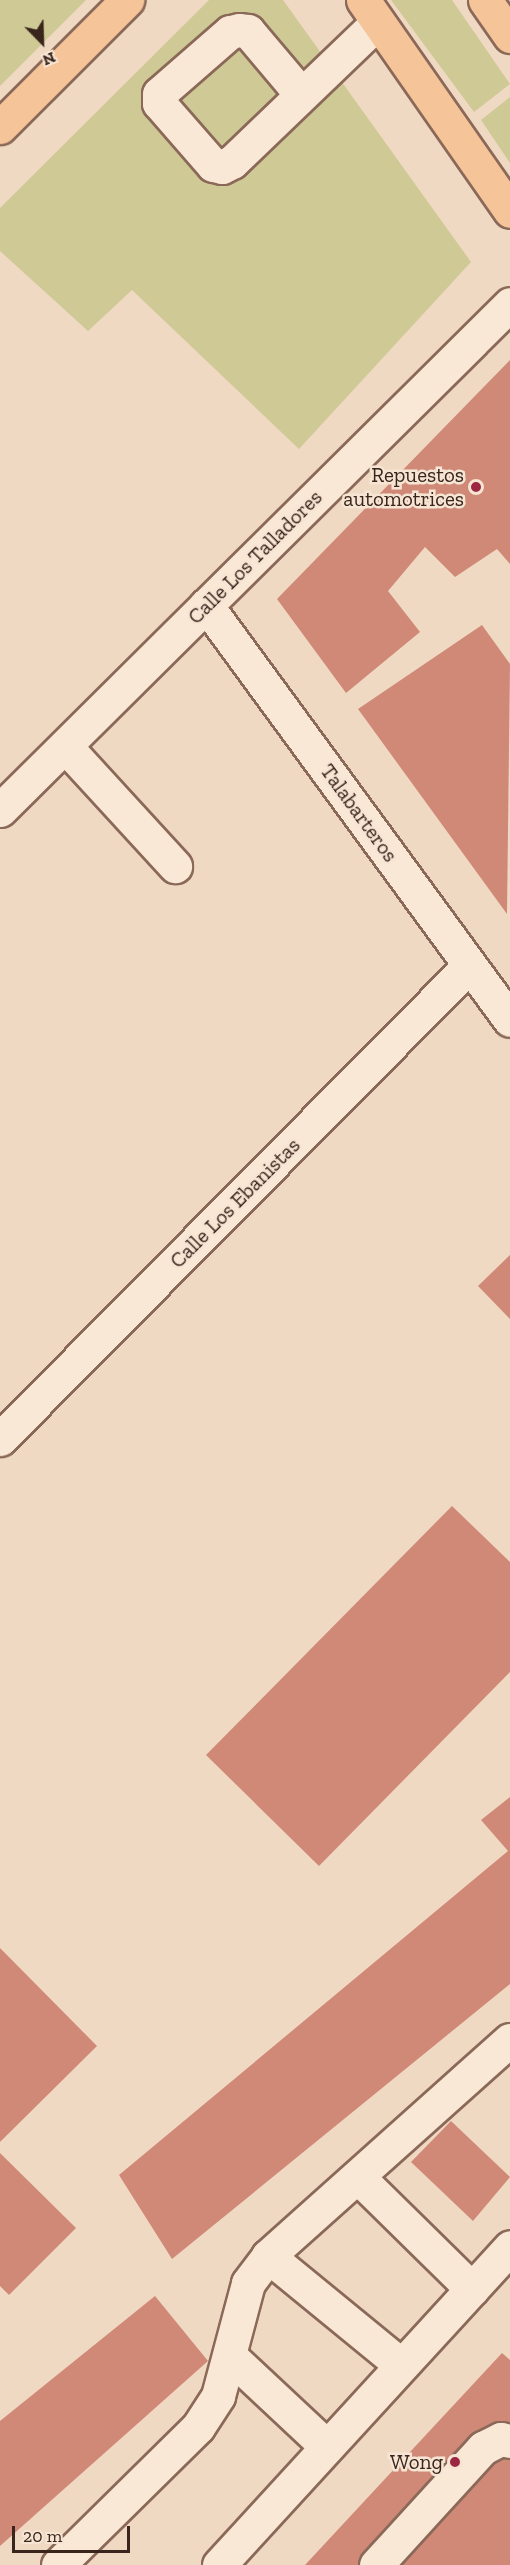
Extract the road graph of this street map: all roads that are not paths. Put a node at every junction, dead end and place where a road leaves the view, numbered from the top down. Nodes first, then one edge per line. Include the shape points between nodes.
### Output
1 (127, 0) edge
2 (485, 0) edge
3 (370, 11) edge
4 (510, 36) edge
5 (301, 94) dead end
6 (0, 127) edge
7 (510, 212) edge
8 (510, 304) edge
9 (206, 606) junction
10 (65, 746) junction
11 (0, 810) edge
12 (175, 866) dead end
13 (470, 966) junction
14 (510, 1020) edge
15 (0, 1439) edge
16 (510, 2040) edge
17 (358, 2177) junction
18 (510, 2247) edge
19 (268, 2256) junction
20 (472, 2289) junction
21 (231, 2357) junction
22 (401, 2365) junction
23 (510, 2440) edge
24 (326, 2446) junction
25 (58, 2565) edge
26 (219, 2565) edge
27 (376, 2565) edge

1 - 6 main road
2 - 4 main road
3 - 5 street
3 - 7 main road
8 - 9 street, Calle Los Talladores
9 - 10 street, Calle Los Talladores
9 - 13 street, Talabarteros
10 - 11 street, Calle Los Talladores
10 - 12 street
13 - 14 street, Talabarteros
13 - 15 street, Calle Los Ebanistas
16 - 17 street
17 - 19 street
17 - 20 street
18 - 20 street
19 - 21 street via 248,2283
19 - 22 street
20 - 22 street
21 - 24 street
21 - 25 street via 218,2396 198,2427
22 - 24 street
23 - 27 street via 501,2439 483,2448
24 - 26 street

